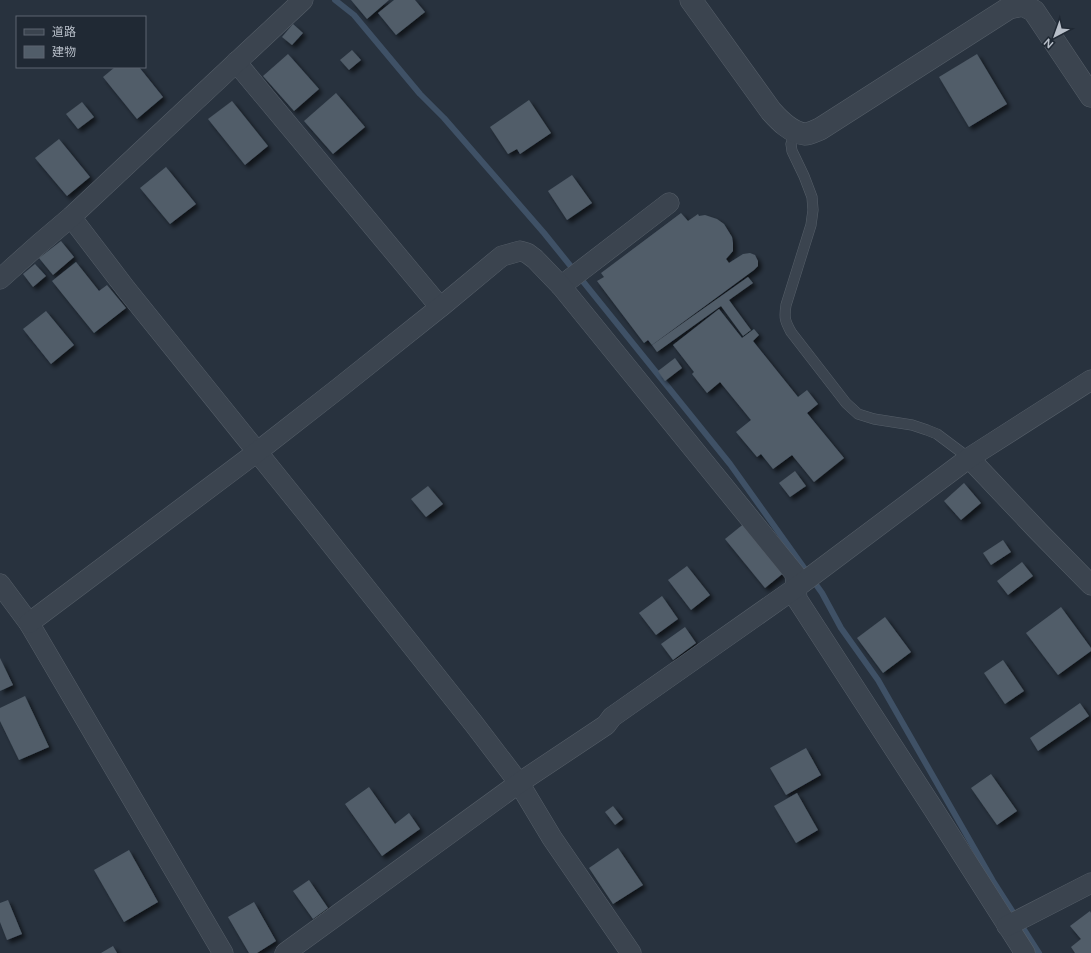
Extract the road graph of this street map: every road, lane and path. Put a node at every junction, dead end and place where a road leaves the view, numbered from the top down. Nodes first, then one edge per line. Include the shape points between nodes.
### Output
1 (303, 0) edge
2 (691, 0) edge
3 (1029, 4) edge
4 (236, 62) junction
5 (1091, 96) edge
6 (795, 132) junction
7 (670, 203) dead end
8 (71, 217) junction
9 (0, 280) edge
10 (562, 286) junction
11 (440, 307) junction
12 (1091, 380) edge
13 (257, 452) junction
14 (969, 458) junction
15 (0, 584) edge
16 (1091, 585) edge
17 (797, 587) junction
18 (29, 623) junction
19 (519, 783) junction
20 (1091, 883) edge
21 (1008, 926) junction
22 (223, 953) edge
23 (285, 953) edge
24 (631, 953) edge
25 (1025, 953) edge

1 - 4 street
2 - 6 street via 771,111
3 - 5 street
3 - 6 street via 1009,8 820,129 806,134
4 - 8 street
4 - 11 street
6 - 14 lane via 791,144 792,151 812,197 813,210 811,225 786,305 786,322 791,332 846,403 858,414 927,430 937,434
7 - 10 street
8 - 9 street
8 - 13 street
10 - 11 street via 535,259 520,251 502,256
10 - 17 street via 795,574
11 - 13 street
12 - 14 street
13 - 18 street
13 - 19 street
14 - 16 street
14 - 17 street
15 - 18 street
17 - 19 street via 612,718 606,725
17 - 21 street via 797,599
18 - 22 street
19 - 23 street
19 - 24 street via 552,838
20 - 21 street
21 - 25 street

